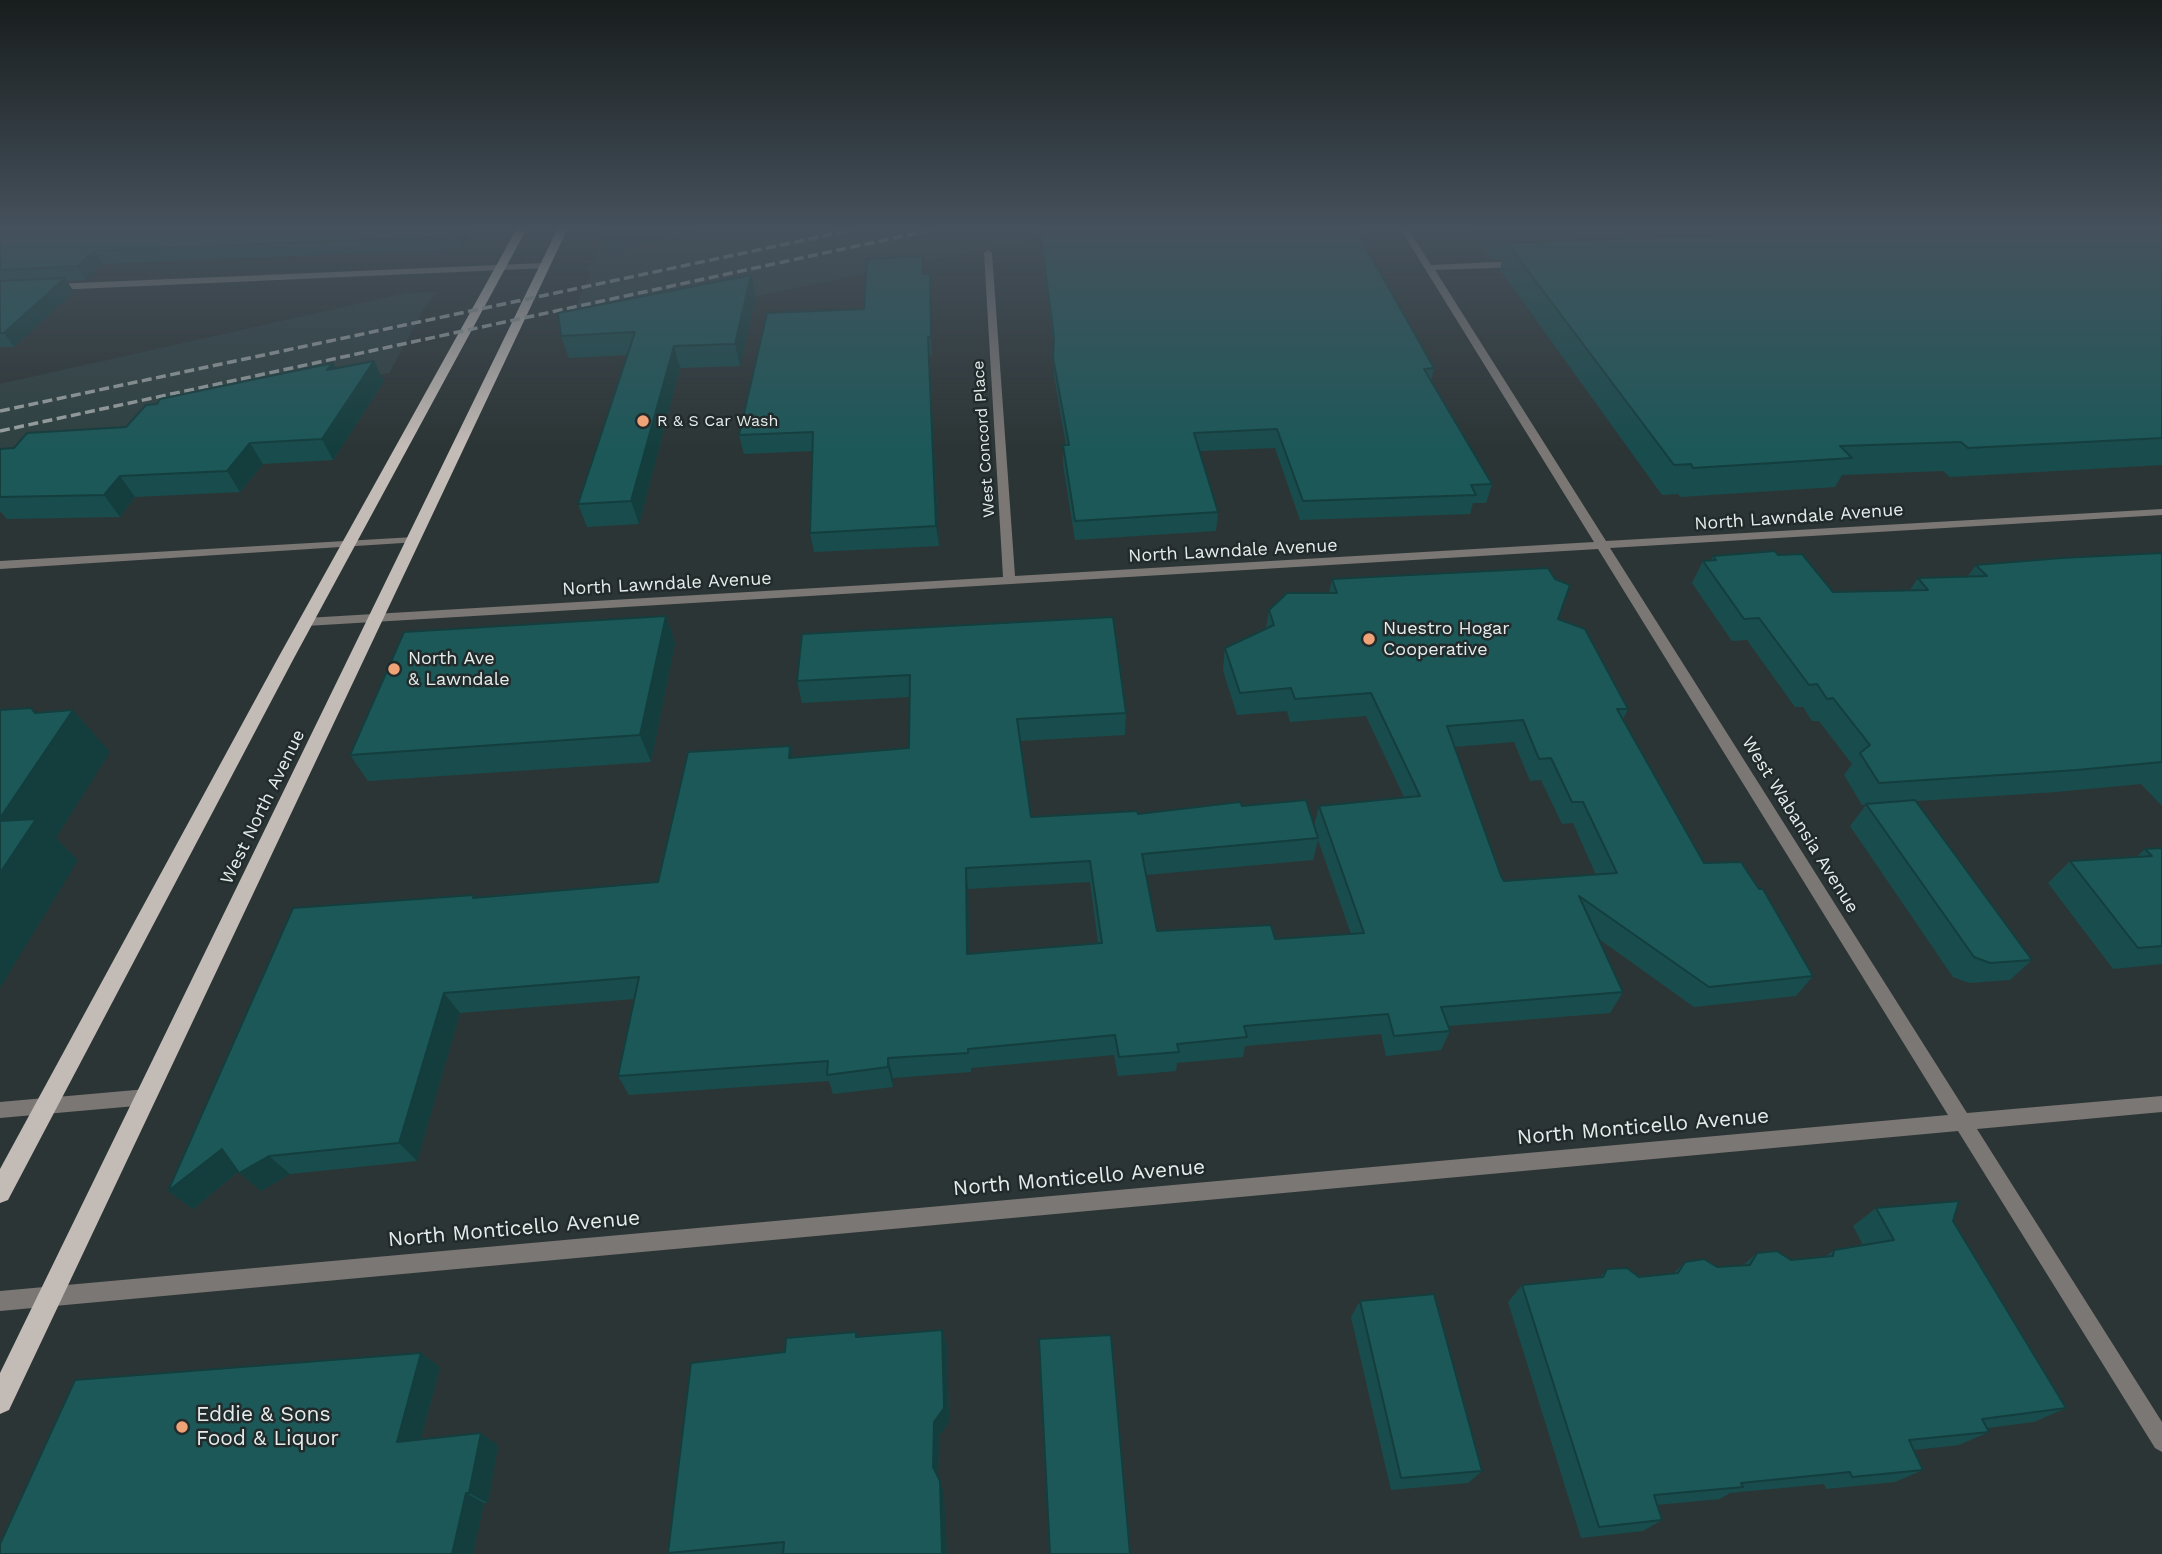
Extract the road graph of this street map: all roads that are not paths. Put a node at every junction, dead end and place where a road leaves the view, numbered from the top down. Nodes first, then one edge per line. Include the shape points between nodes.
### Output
1 (482, 303) edge
2 (527, 303) edge
3 (991, 303) edge
4 (1451, 303) edge
5 (2162, 512) edge
6 (414, 540) junction
7 (349, 544) junction
8 (1603, 546) junction
9 (0, 565) edge
10 (1009, 582) junction
11 (378, 618) junction
12 (306, 622) junction
13 (148, 1097) junction
14 (2162, 1104) edge
15 (46, 1105) junction
16 (0, 1110) edge
17 (1962, 1121) junction
18 (0, 1192) edge
19 (51, 1296) junction
20 (0, 1301) edge
21 (0, 1401) edge
22 (2162, 1441) edge

1 - 7 main road
2 - 6 main road, West North Avenue
3 - 10 street, West Concord Place
4 - 8 street, West Wabansia Avenue
5 - 8 street, North Lawndale Avenue
6 - 7 street
6 - 11 main road, West North Avenue
7 - 9 street
7 - 12 main road
8 - 10 street, North Lawndale Avenue
8 - 17 street, West Wabansia Avenue
10 - 11 street, North Lawndale Avenue
11 - 12 street, North Lawndale Avenue
11 - 13 main road, West North Avenue
12 - 15 main road
13 - 15 street
13 - 19 main road, West North Avenue
14 - 17 street, North Monticello Avenue
15 - 16 street
15 - 18 main road
17 - 19 street, North Monticello Avenue
17 - 22 street, West Wabansia Avenue
19 - 20 street, North Monticello Avenue
19 - 21 main road, West North Avenue

